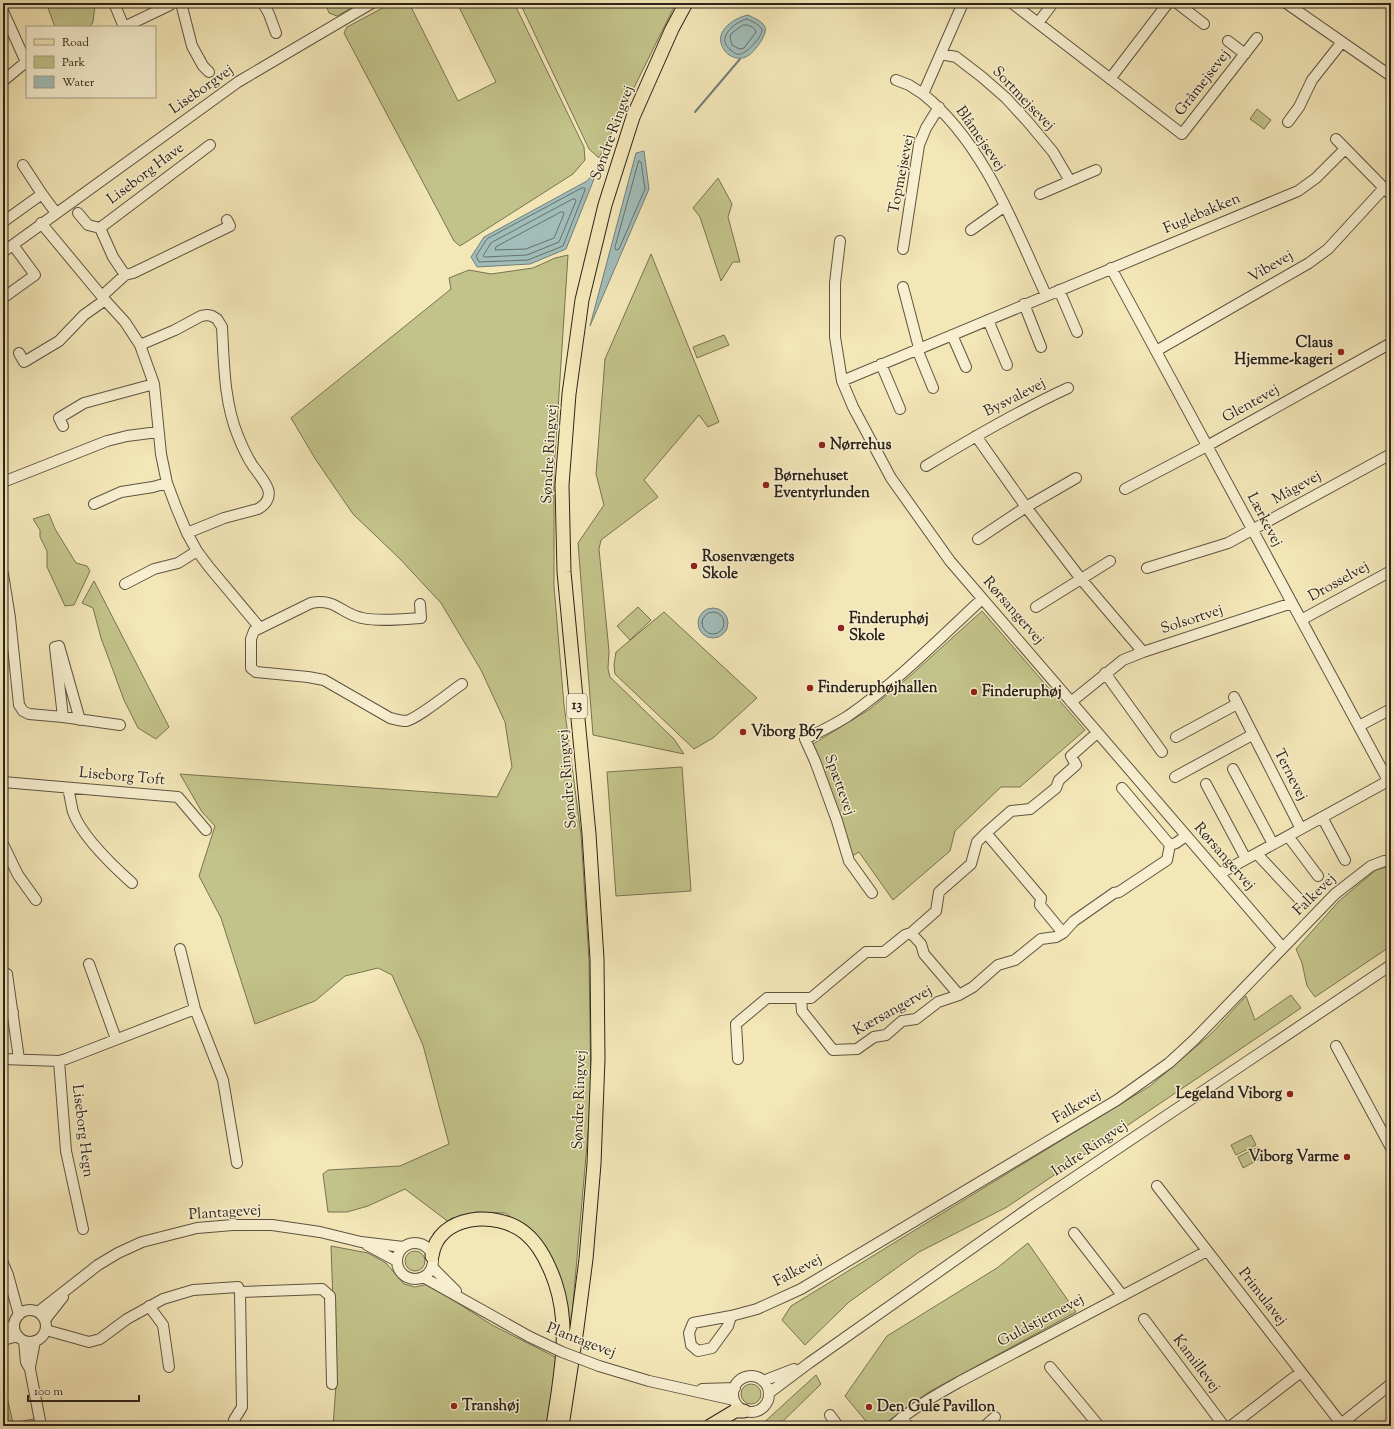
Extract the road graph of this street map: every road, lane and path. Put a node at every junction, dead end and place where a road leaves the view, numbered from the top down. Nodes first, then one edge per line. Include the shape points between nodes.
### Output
1 (114, 3) edge
2 (181, 3) edge
3 (262, 3) edge
4 (372, 3) edge
5 (686, 3) edge
6 (963, 3) edge
7 (1012, 3) edge
8 (1053, 3) edge
9 (1168, 3) edge
10 (1177, 3) edge
11 (1286, 3) edge
12 (171, 4) edge
13 (3, 11) edge
14 (1038, 23) junction
15 (1204, 24) dead end
16 (124, 26) edge
17 (126, 26) edge
18 (276, 33) dead end
19 (1257, 38) dead end
20 (1228, 41) dead end
21 (1342, 42) junction
22 (941, 54) junction
23 (1245, 54) junction
24 (208, 72) dead end
25 (1391, 76) edge
26 (1110, 79) junction
27 (896, 80) dead end
28 (3, 81) edge
29 (923, 94) junction
30 (939, 107) junction
31 (1288, 122) dead end
32 (1336, 139) dead end
33 (210, 145) dead end
34 (1345, 149) junction
35 (23, 165) dead end
36 (1096, 170) dead end
37 (1070, 181) junction
38 (1388, 192) edge
39 (42, 194) junction
40 (1040, 194) dead end
41 (1005, 206) junction
42 (56, 213) junction
43 (78, 213) dead end
44 (227, 220) dead end
45 (3, 222) edge
46 (41, 223) junction
47 (100, 228) junction
48 (970, 230) dead end
49 (840, 241) dead end
50 (13, 245) junction
51 (903, 249) dead end
52 (3, 252) edge
53 (1111, 268) junction
54 (125, 275) junction
55 (904, 287) dead end
56 (1059, 290) junction
57 (1046, 295) junction
58 (3, 298) edge
59 (103, 298) junction
60 (1024, 304) junction
61 (988, 320) junction
62 (1077, 332) dead end
63 (952, 334) junction
64 (1391, 342) edge
65 (140, 345) junction
66 (1041, 347) dead end
67 (918, 349) junction
68 (1156, 351) junction
69 (19, 353) dead end
70 (881, 364) junction
71 (1007, 366) dead end
72 (966, 367) dead end
73 (842, 381) junction
74 (154, 384) junction
75 (933, 388) dead end
76 (1068, 388) dead end
77 (900, 408) dead end
78 (63, 426) dead end
79 (158, 432) junction
80 (976, 436) junction
81 (1207, 446) junction
82 (1391, 454) edge
83 (926, 466) dead end
84 (1076, 478) dead end
85 (3, 482) edge
86 (167, 483) junction
87 (1125, 489) dead end
88 (94, 504) dead end
89 (1026, 507) junction
90 (1252, 530) junction
91 (187, 533) junction
92 (978, 539) dead end
93 (197, 551) junction
94 (1110, 561) dead end
95 (1148, 568) dead end
96 (1391, 571) edge
97 (3, 574) edge
98 (1081, 579) junction
99 (125, 584) dead end
100 (982, 599) junction
101 (1292, 603) junction
102 (420, 604) dead end
103 (1036, 607) dead end
104 (1301, 620) junction
105 (260, 628) junction
106 (1143, 652) junction
107 (1105, 673) junction
108 (462, 684) dead end
109 (1071, 702) junction
110 (1391, 709) edge
111 (63, 717) junction
112 (80, 720) junction
113 (120, 725) dead end
114 (1359, 726) junction
115 (1097, 733) junction
116 (1252, 735) junction
117 (1176, 737) dead end
118 (1162, 752) dead end
119 (1233, 769) dead end
120 (1175, 777) dead end
121 (3, 782) edge
122 (1390, 783) edge
123 (1206, 784) dead end
124 (68, 788) junction
125 (1122, 788) dead end
126 (1322, 817) junction
127 (1301, 829) junction
128 (206, 830) dead end
129 (986, 833) junction
130 (1186, 836) junction
131 (1288, 836) junction
132 (3, 844) edge
133 (1273, 844) junction
134 (1170, 845) junction
135 (1257, 854) junction
136 (1246, 859) junction
137 (1345, 860) dead end
138 (1391, 862) edge
139 (1219, 874) junction
140 (1318, 876) dead end
141 (132, 884) dead end
142 (872, 893) dead end
143 (36, 900) dead end
144 (1300, 900) dead end
145 (911, 933) junction
146 (1063, 933) junction
147 (1283, 948) junction
148 (180, 949) dead end
149 (90, 964) dead end
150 (1391, 965) edge
151 (3, 976) edge
152 (959, 995) junction
153 (801, 998) junction
154 (195, 1009) junction
155 (8, 1013) edge
156 (116, 1039) junction
157 (1336, 1046) dead end
158 (3, 1059) edge
159 (19, 1059) junction
160 (738, 1059) dead end
161 (59, 1061) junction
162 (1391, 1148) edge
163 (237, 1163) dead end
164 (1158, 1186) dead end
165 (83, 1229) dead end
166 (1074, 1233) dead end
167 (361, 1242) junction
168 (404, 1247) junction
169 (1207, 1250) junction
170 (397, 1261) junction
171 (432, 1261) junction
172 (3, 1263) edge
173 (8, 1275) junction
174 (423, 1277) junction
175 (240, 1292) junction
176 (1122, 1295) junction
177 (468, 1301) junction
178 (149, 1306) junction
179 (19, 1315) junction
180 (731, 1316) dead end
181 (40, 1318) junction
182 (1144, 1319) dead end
183 (14, 1325) junction
184 (3, 1332) edge
185 (21, 1338) junction
186 (3, 1340) edge
187 (35, 1341) junction
188 (809, 1363) junction
189 (169, 1367) dead end
190 (1050, 1367) dead end
191 (30, 1369) junction
192 (1301, 1372) junction
193 (763, 1381) junction
194 (332, 1384) dead end
195 (1391, 1384) edge
196 (735, 1388) junction
197 (692, 1389) junction
198 (769, 1393) junction
199 (734, 1400) junction
200 (744, 1411) junction
201 (830, 1415) dead end
202 (995, 1417) dead end
203 (901, 1418) junction
204 (1342, 1425) edge
205 (41, 1426) edge
206 (235, 1426) edge
207 (553, 1426) edge
208 (562, 1426) edge
209 (710, 1426) edge
210 (838, 1426) edge
211 (892, 1426) edge
212 (909, 1426) edge
213 (985, 1426) edge
214 (1099, 1426) edge
215 (1224, 1426) edge
216 (1231, 1426) edge

1 - 16 street
2 - 24 street via 192,46
3 - 18 street
4 - 42 street, Liseborgvej via 238,82
5 - 208 main road, Søndre Ringvej / 13 via 634,117 605,205 582,300 569,394 562,485 564,572 589,834 597,959 598,1059 594,1164 586,1258
6 - 22 street
7 - 14 street, Gråmejsevej
8 - 14 street
9 - 26 street
10 - 15 street
11 - 21 street
12 - 17 street
13 - 28 street via 26,62
14 - 26 street, Gråmejsevej
19 - 23 street, Gråmejsevej
20 - 23 street, Gråmejsevej
21 - 25 street
21 - 31 street via 1312,80 1299,107
22 - 29 street
22 - 37 street, Sortmejsevej via 956,57 1006,98 1053,152
23 - 26 street, Gråmejsevej via 1182,134
27 - 29 street
29 - 30 street, Blåmejsevej
30 - 41 street, Blåmejsevej via 969,145
30 - 51 street, Topmejsevej via 919,145
32 - 34 street
33 - 47 street, Liseborg Have
34 - 38 street
34 - 53 street, Fuglebakken via 1316,178 1298,191
35 - 39 street
36 - 37 street
37 - 40 street
38 - 68 street, Vibevej via 1328,249 1309,263
39 - 42 street
39 - 45 street
41 - 48 street
41 - 57 street, Blåmejsevej
42 - 46 street, Liseborgvej
43 - 47 street via 88,225
44 - 54 street via 230,226
46 - 50 street, Liseborgvej
46 - 59 street
47 - 54 street via 113,257
49 - 73 street, Rørsangervej via 835,283 835,337
50 - 52 street, Liseborgvej
50 - 58 street via 35,275
53 - 56 street, Fuglebakken
53 - 68 street, Lærkevej
54 - 59 street
55 - 67 street
56 - 57 street, Fuglebakken
56 - 62 street
57 - 60 street, Fuglebakken
59 - 65 street via 125,322
59 - 69 street via 59,341 24,362
60 - 61 street, Fuglebakken
60 - 66 street
61 - 63 street, Fuglebakken
61 - 71 street
63 - 67 street, Fuglebakken
63 - 72 street
64 - 81 street, Glentevej
65 - 74 street
65 - 91 street via 201,316 207,315 217,319 222,327 230,412 238,436 268,490 267,502 258,509 224,518
67 - 70 street, Fuglebakken
67 - 75 street
68 - 81 street, Lærkevej
70 - 73 street, Fuglebakken
70 - 77 street
73 - 100 street, Rørsangervej via 891,478 950,561
74 - 78 street via 84,404 59,418
74 - 79 street
76 - 80 street, Bysvalevej
79 - 85 street via 107,441
79 - 86 street
80 - 83 street, Bysvalevej
80 - 89 street, Bysvalevej
81 - 87 street, Glentevej
81 - 90 street, Lærkevej
82 - 90 street, Mågevej
84 - 89 street
86 - 88 street via 121,492
86 - 91 street
89 - 92 street
89 - 98 street, Bysvalevej
90 - 95 street, Mågevej via 1228,543
90 - 101 street, Lærkevej
91 - 93 street
93 - 99 street via 178,563 154,569
93 - 105 street
94 - 98 street
96 - 104 street, Drosselvej
97 - 111 street via 19,705 28,714
98 - 103 street
98 - 106 street, Bysvalevej
100 - 109 street, Rørsangervej
100 - 142 street, Spættevej via 873,697 847,716 805,739 837,821 849,861
101 - 104 street, Lærkevej
101 - 106 street, Solsortvej
102 - 105 street via 421,618 371,620 319,601
104 - 114 street, Lærkevej
105 - 108 street via 254,632 251,640 251,668 256,672 324,680 390,718 407,720 419,715
106 - 107 street, Solsortvej via 1123,660
107 - 109 street, Solsortvej
107 - 118 street
109 - 115 street, Rørsangervej
110 - 114 street
111 - 112 street
111 - 112 street via 55,647 60,646
112 - 113 street
114 - 122 street, Lærkevej
115 - 129 street via 1071,756 1076,765 1059,780 1056,788 1030,809 1012,811
115 - 130 street, Rørsangervej
116 - 117 street, Ternevej via 1235,701
116 - 120 street
116 - 127 street, Ternevej
119 - 133 street
121 - 124 street, Liseborg Toft
122 - 126 street
123 - 136 street
124 - 128 street, Liseborg Toft via 178,797
124 - 141 street, Liseborg Toft via 74,813 82,829 106,859
125 - 134 street
126 - 127 street
126 - 137 street
127 - 131 street
129 - 145 street via 977,842 972,864 939,892 936,911
129 - 146 street via 1041,898 1040,905
130 - 134 street
130 - 139 street, Rørsangervej
131 - 133 street
131 - 140 street
132 - 143 street via 18,875
133 - 135 street
134 - 146 street, Kærsangervej via 1167,860 1074,921
135 - 136 street
135 - 144 street
136 - 139 street
138 - 147 street, Falkevej via 1384,861 1362,872 1336,894
139 - 147 street, Rørsangervej
145 - 152 street, Kærsangervej via 921,944 924,954
145 - 153 street via 884,952 866,952 811,998
146 - 152 street, Kærsangervej via 1056,937 1041,939 1015,960 998,966
147 - 180 street, Falkevej via 1169,1063 1117,1100 801,1289 757,1309
148 - 154 street
149 - 156 street
150 - 188 street, Indre Ringvej via 1029,1208
151 - 155 street via 7,974
152 - 153 street, Kærsangervej via 938,1002 916,1019 902,1021 886,1035 874,1037 857,1049 833,1050 802,1011
153 - 160 street via 767,998 736,1024
154 - 156 street
154 - 163 street via 223,1080
155 - 159 street
156 - 161 street
157 - 162 street
158 - 159 street
159 - 161 street
161 - 165 street, Liseborg Hegn via 66,1151
164 - 169 street, Primulavej
166 - 176 street
167 - 168 street, Plantagevej
167 - 170 street, Plantagevej
167 - 181 street, Plantagevej via 320,1232 272,1225 197,1228 142,1242 118,1253 77,1280
168 - 170 street
168 - 171 street via 418,1244 425,1247
169 - 176 street, Guldstjernevej
169 - 192 street, Primulavej
170 - 174 street via 399,1270 405,1276 414,1279
171 - 174 street via 429,1273
171 - 177 street, Plantagevej via 446,1282
171 - 207 main road via 433,1248 449,1230 464,1222 483,1218 501,1221 518,1228 526,1233 540,1250 555,1283 564,1321
172 - 173 street
173 - 179 street
173 - 181 street
174 - 177 street, Plantagevej
175 - 178 street via 238,1287 193,1290
175 - 194 street via 322,1289 330,1296
175 - 206 street via 242,1407 234,1420
176 - 203 street, Guldstjernevej via 930,1398
177 - 197 street, Plantagevej, bridge via 493,1318 562,1352 649,1381
178 - 181 street via 100,1339 89,1342
178 - 189 street via 163,1325
179 - 181 street
179 - 183 street
181 - 187 street via 44,1335
182 - 215 street, Kamillevej
183 - 184 street
183 - 185 street
185 - 186 street
185 - 187 street via 28,1342
185 - 191 street
187 - 191 street
188 - 193 street, Indre Ringvej
188 - 198 street, Indre Ringvej
190 - 214 street
191 - 205 street
192 - 204 street, Primulavej
192 - 216 street
193 - 196 street via 756,1377 747,1377
193 - 198 street
195 - 204 street
196 - 197 street, Plantagevej
196 - 199 street
197 - 199 street, Plantagevej
198 - 200 street via 767,1403 759,1410
199 - 200 street
200 - 209 main road via 735,1411
201 - 210 street
202 - 213 street
203 - 211 street, Guldstjernevej
203 - 212 street

